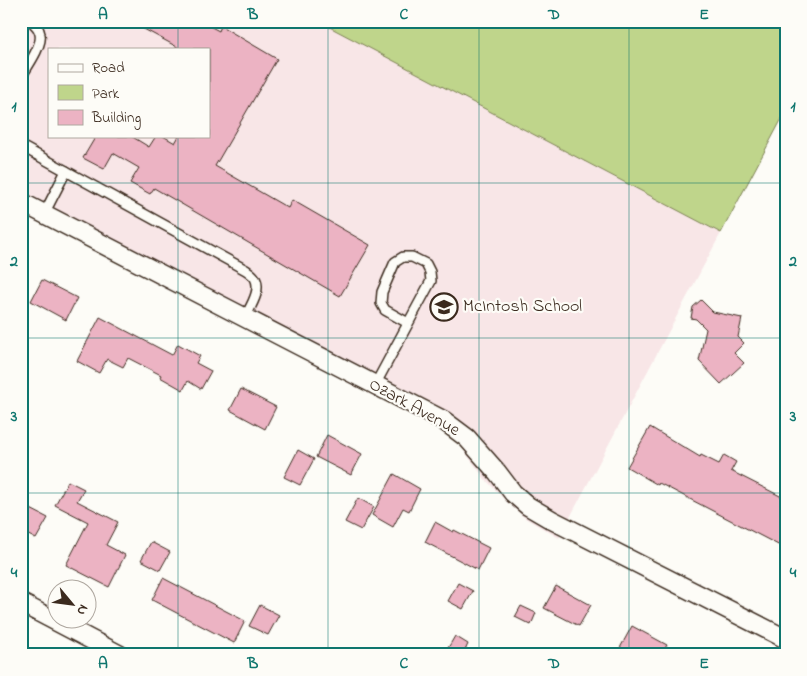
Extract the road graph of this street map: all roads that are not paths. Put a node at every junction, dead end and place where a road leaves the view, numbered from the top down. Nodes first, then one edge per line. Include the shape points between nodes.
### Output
1 (32, 21) edge
2 (21, 77) edge
3 (21, 146) edge
4 (66, 170) junction
5 (21, 202) edge
6 (44, 214) junction
7 (245, 318) junction
8 (408, 323) junction
9 (375, 385) junction
10 (21, 603) edge
11 (786, 639) edge
12 (120, 655) edge

1 - 2 lane via 41,34 40,44
3 - 4 lane
4 - 6 lane
4 - 7 lane via 246,270 257,284
5 - 6 street, Ozark Avenue
6 - 7 street, Ozark Avenue
7 - 9 street, Ozark Avenue
8 - 8 lane via 431,281 426,264 412,257 403,257 395,262 381,302 386,310
8 - 9 lane
9 - 11 street, Ozark Avenue via 443,420 467,438 528,506
10 - 12 street

